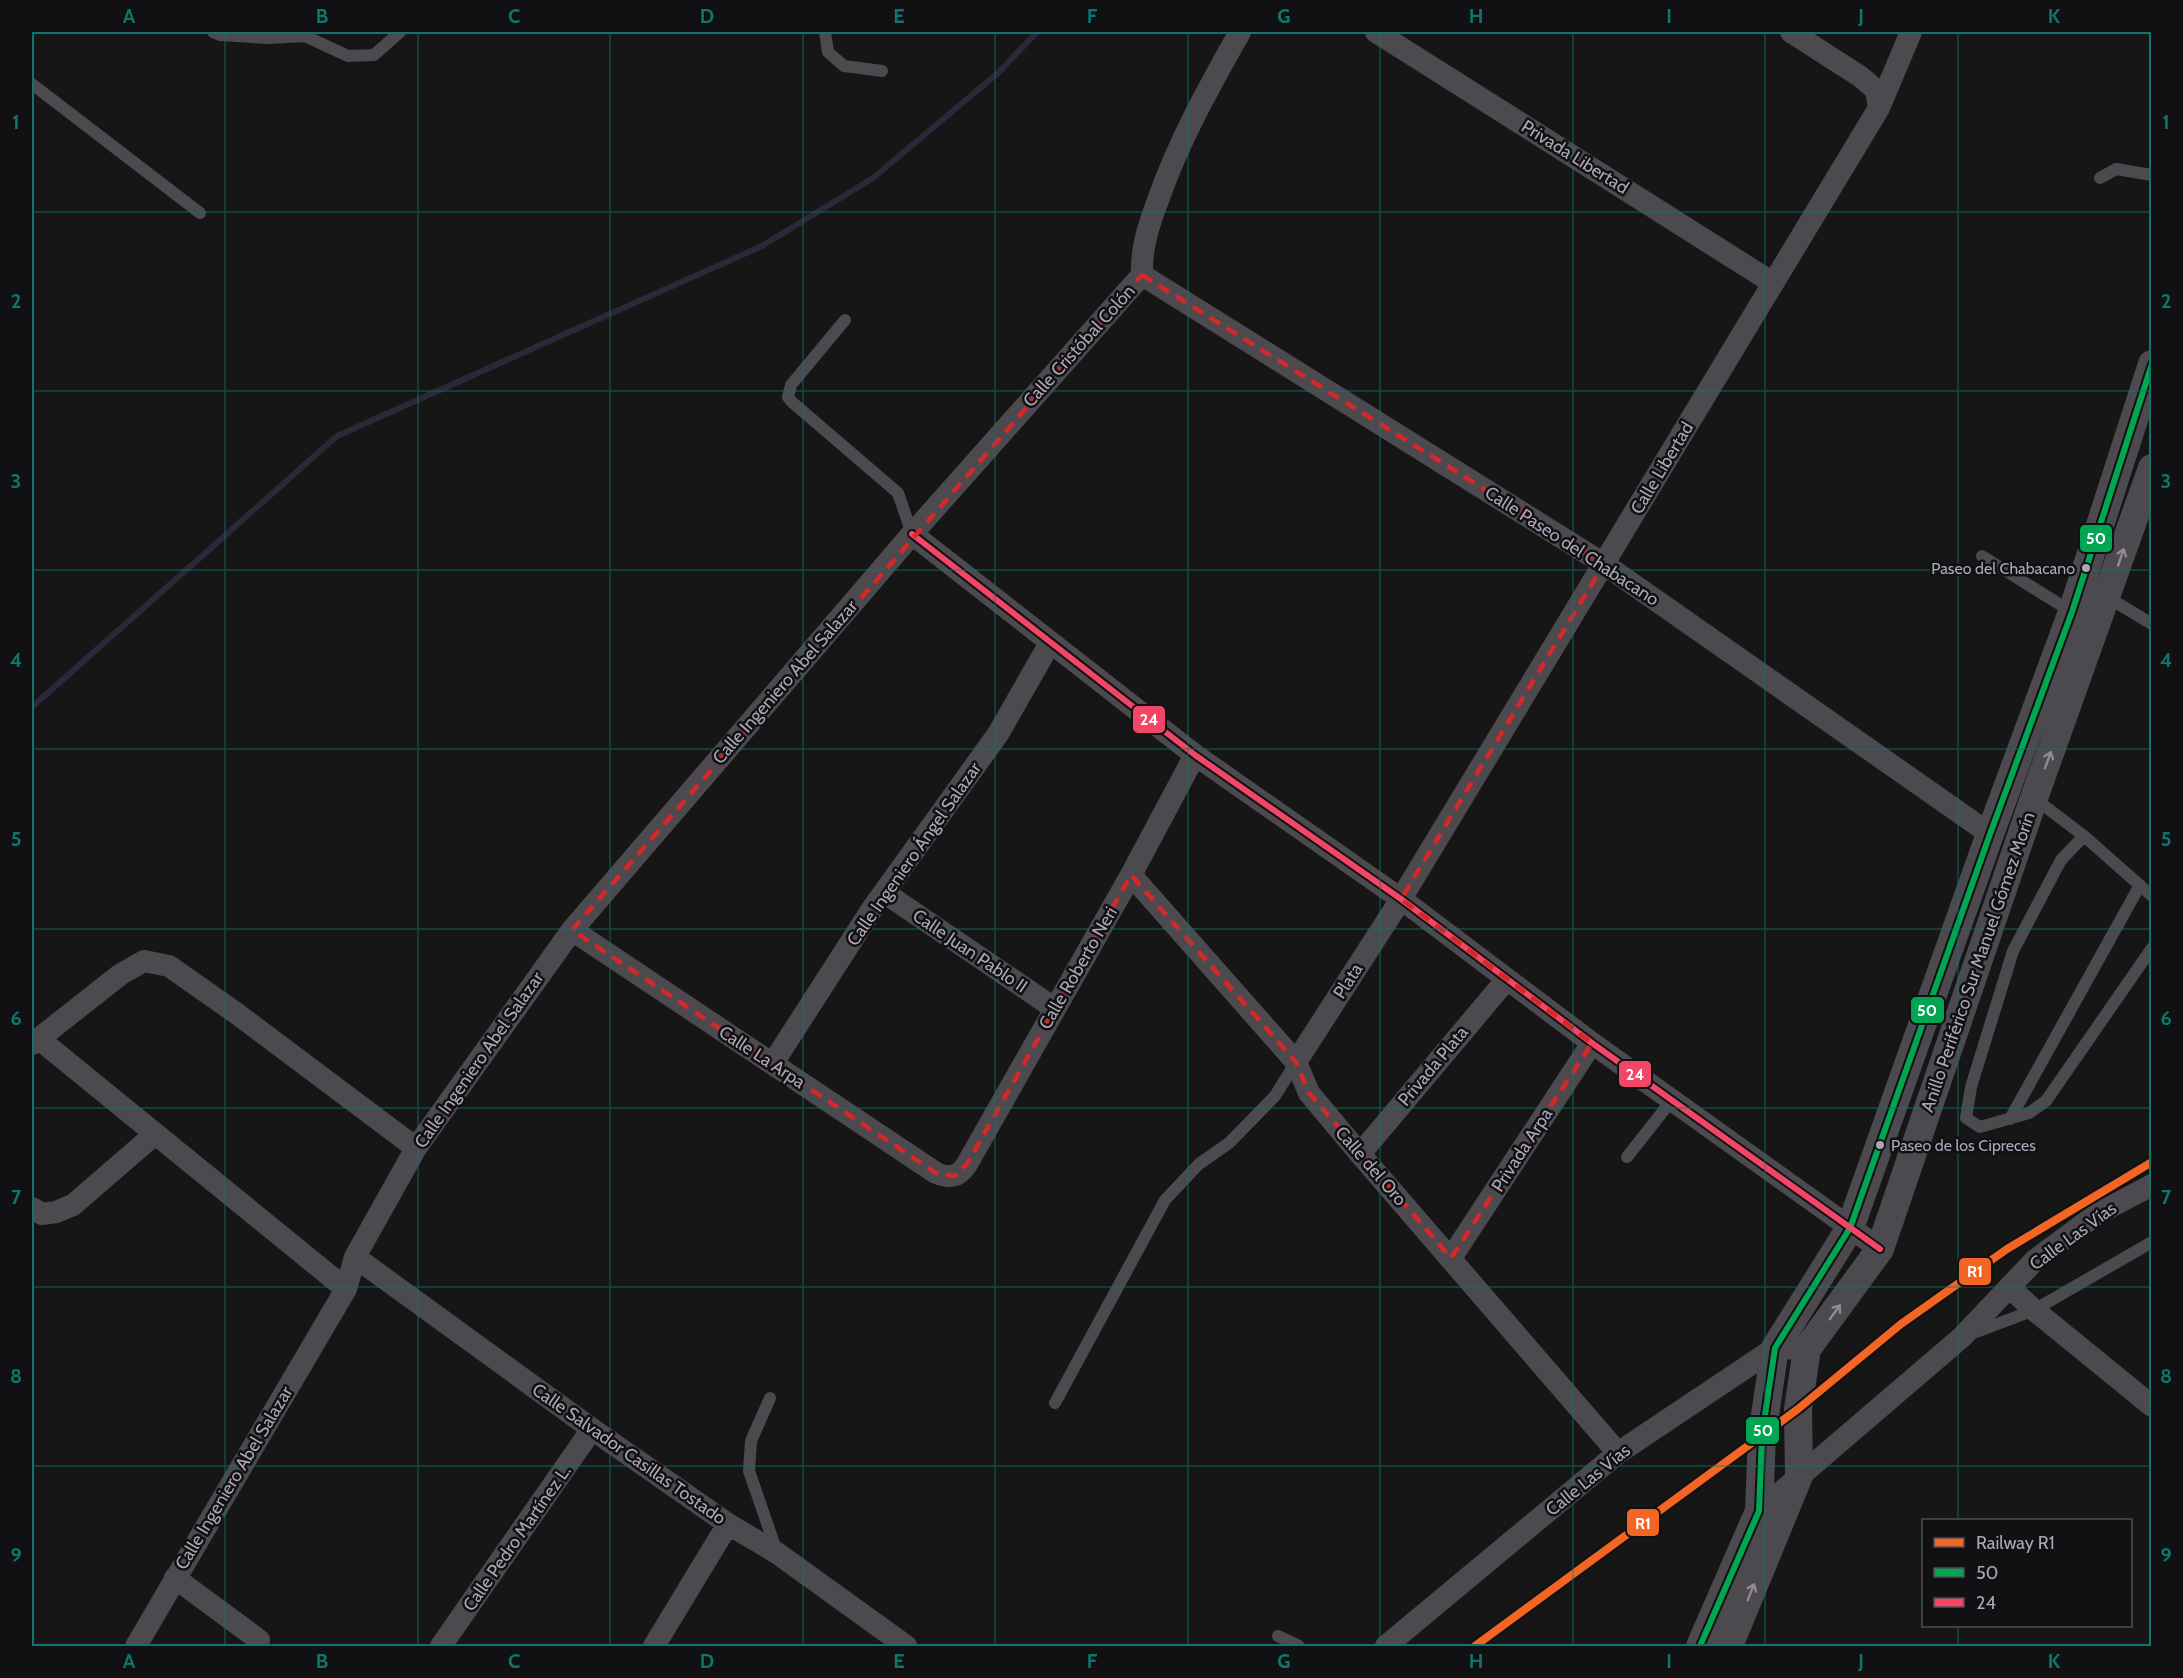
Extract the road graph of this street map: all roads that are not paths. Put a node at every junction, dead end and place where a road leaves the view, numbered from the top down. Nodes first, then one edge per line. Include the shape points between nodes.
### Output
1 (213, 32) edge
2 (400, 32) edge
3 (825, 32) edge
4 (1240, 32) edge
5 (1376, 32) edge
6 (1791, 32) edge
7 (1911, 32) edge
8 (882, 71) dead end
9 (32, 84) edge
10 (1879, 108) junction
11 (2151, 175) edge
12 (2100, 178) dead end
13 (200, 213) dead end
14 (1142, 275) junction
15 (1773, 283) junction
16 (845, 320) dead end
17 (2151, 364) edge
18 (2151, 468) edge
19 (912, 534) junction
20 (1982, 556) dead end
21 (1604, 564) junction
22 (2107, 597) junction
23 (2072, 612) junction
24 (2151, 624) edge
25 (1050, 643) junction
26 (1195, 755) junction
27 (2034, 798) junction
28 (1990, 834) junction
29 (2084, 836) junction
30 (1131, 875) junction
31 (2140, 885) junction
32 (885, 892) junction
33 (2151, 896) edge
34 (1401, 899) junction
35 (572, 930) junction
36 (2151, 948) edge
37 (1507, 978) junction
38 (1054, 1008) junction
39 (35, 1041) edge
40 (1592, 1043) junction
41 (773, 1062) junction
42 (1296, 1062) junction
43 (1672, 1100) junction
44 (2010, 1119) junction
45 (155, 1134) junction
46 (416, 1148) junction
47 (1360, 1154) junction
48 (1627, 1157) dead end
49 (955, 1176) joint
50 (2151, 1185) edge
51 (35, 1213) edge
52 (1850, 1228) junction
53 (2151, 1242) edge
54 (1880, 1250) junction
55 (355, 1257) junction
56 (1451, 1258) junction
57 (2010, 1288) junction
58 (346, 1289) junction
59 (2034, 1310) junction
60 (1962, 1337) junction
61 (1775, 1348) junction
62 (1808, 1349) junction
63 (770, 1398) dead end
64 (1055, 1403) dead end
65 (2151, 1406) edge
66 (592, 1429) junction
67 (1618, 1453) junction
68 (1799, 1476) junction
69 (1759, 1511) junction
70 (728, 1524) junction
71 (777, 1553) junction
72 (175, 1578) junction
73 (1278, 1636) dead end
74 (259, 1640) dead end
75 (1696, 1646) edge
76 (136, 1647) edge
77 (441, 1647) edge
78 (654, 1647) edge
79 (906, 1647) edge
80 (1299, 1647) edge
81 (1386, 1647) edge
82 (1729, 1647) edge

1 - 2 lane via 219,36 258,38 305,36 348,56 374,55
3 - 8 lane via 828,52 844,66
4 - 14 street, Calle Cristóbal Colón via 1197,108 1164,181 1141,254
5 - 15 street, Privada Libertad
6 - 10 street via 1861,77 1876,90
7 - 10 street, Calle Libertad
9 - 13 lane
10 - 15 street, Calle Libertad
11 - 12 lane via 2116,169
14 - 19 street, Calle Cristóbal Colón
14 - 21 street, Calle Paseo del Chabacano
15 - 21 street, Calle Libertad
16 - 19 lane via 791,385 789,397 898,493
17 - 23 street, Anillo Periférico Sur Manuel Gómez Morín
22 -> 18 street, Anillo Periférico Sur Manuel Gómez Morín
19 - 25 street
19 - 35 street, Calle Ingeniero Abel Salazar
20 - 23 lane
21 - 28 street, Calle Paseo del Chabacano
21 - 34 street, Calle Libertad
22 - 24 lane
27 -> 22 street, Anillo Periférico Sur Manuel Gómez Morín
23 - 28 street, Anillo Periférico Sur Manuel Gómez Morín
25 - 26 street
25 - 32 street, Calle Ingeniero Ángel Salazar via 998,734
26 - 30 street, Calle Roberto Neri
26 - 34 street
27 - 29 lane
27 - 54 street, Anillo Periférico Sur Manuel Gómez Morín
28 - 52 street, Anillo Periférico Sur Manuel Gómez Morín
29 - 31 lane
29 - 44 lane via 2061,860 2013,951 1971,1087 1966,1118 1980,1127
30 - 38 street, Calle Roberto Neri
30 - 42 street, Calle del Oro
31 - 33 lane
31 - 44 lane
32 - 38 street, Calle Juan Pablo II
32 - 41 street, Calle Ingeniero Ángel Salazar
34 - 37 street
34 - 42 street, Plata
35 - 41 street, Calle La Arpa
35 - 46 street, Calle Ingeniero Abel Salazar
36 - 44 lane via 2046,1101 2029,1113
37 - 40 street
37 - 47 street, Privada Plata
38 - 49 street, Calle Roberto Neri via 967,1164
39 - 45 street
39 - 46 street via 121,974 144,961 169,966
40 - 43 street
40 - 56 street, Privada Arpa
41 - 49 street, Calle La Arpa via 936,1173
42 - 47 street, Calle del Oro via 1309,1093
42 - 64 lane via 1275,1096 1229,1143 1199,1164 1166,1200
43 - 48 lane
43 - 52 street
45 - 51 street via 73,1205 56,1212
45 - 58 street
46 - 55 street, Calle Ingeniero Abel Salazar
47 - 56 street, Calle del Oro
50 - 57 street, Calle Las Vías via 2097,1214 2035,1260
52 - 54 street
52 - 61 street, Anillo Periférico Sur Manuel Gómez Morín
53 - 59 lane
62 -> 54 street, Anillo Periférico Sur Manuel Gómez Morín
55 - 58 street, Calle Ingeniero Abel Salazar
55 - 66 street, Calle Salvador Casillas Tostado
56 - 67 street, Calle del Oro
57 - 59 street
57 - 60 street, Calle Las Vías
58 - 72 street, Calle Ingeniero Abel Salazar
59 - 60 lane
59 - 65 street
60 - 68 street, Calle Las Vías
61 - 62 street
61 - 67 street, Calle Las Vías
61 - 69 street, Anillo Periférico Sur Manuel Gómez Morín via 1762,1435
62 - 68 street, Anillo Periférico Sur Manuel Gómez Morín via 1798,1410
63 - 71 lane via 751,1441 749,1471
66 - 70 street, Calle Salvador Casillas Tostado
66 - 77 street, Calle Pedro Martínez L.
67 - 81 street, Calle Las Vías
68 - 69 street, Calle Las Vías
82 -> 68 street, Anillo Periférico Sur Manuel Gómez Morín
69 - 75 street, Anillo Periférico Sur Manuel Gómez Morín
70 - 71 street, Calle Salvador Casillas Tostado
70 - 78 street
71 - 79 street, Calle Salvador Casillas Tostado
72 - 74 street
72 - 76 street, Calle Ingeniero Abel Salazar
73 - 80 lane

